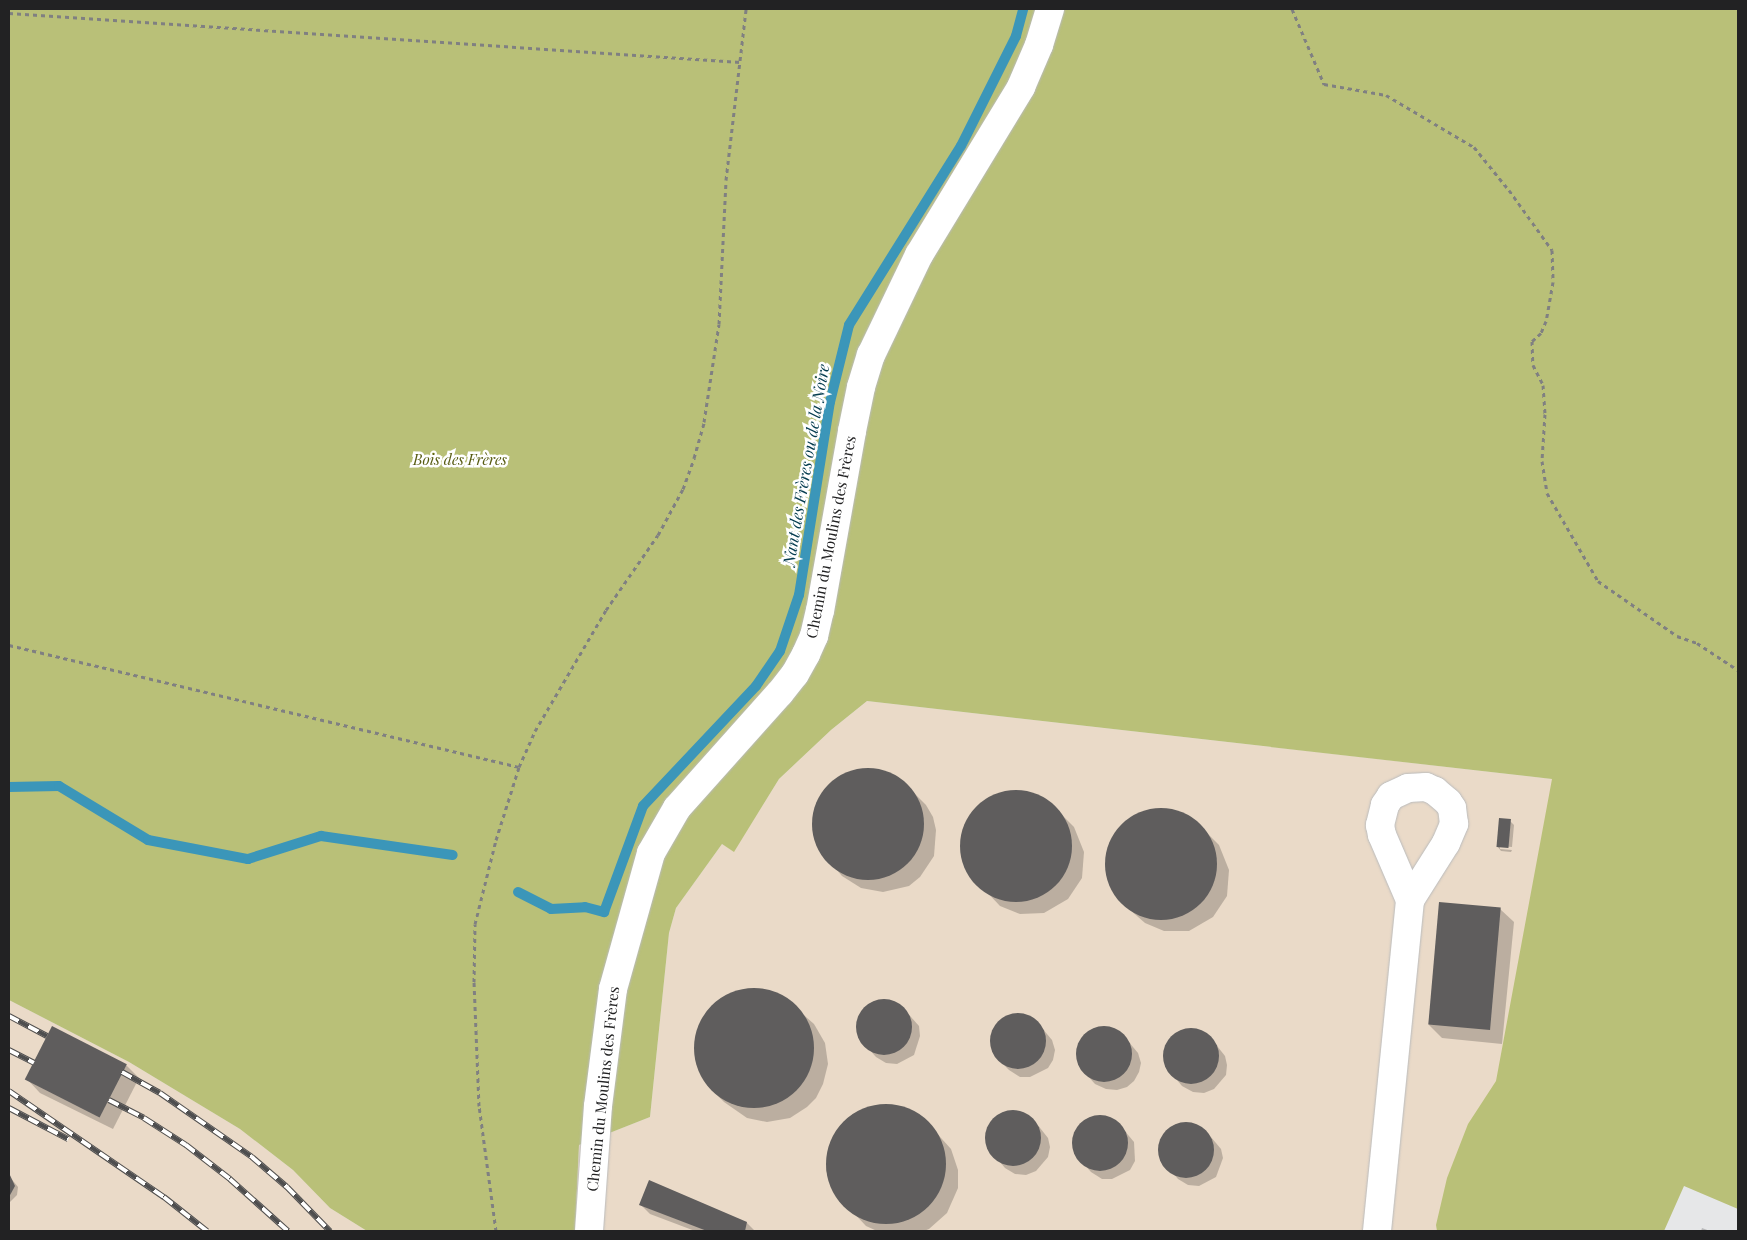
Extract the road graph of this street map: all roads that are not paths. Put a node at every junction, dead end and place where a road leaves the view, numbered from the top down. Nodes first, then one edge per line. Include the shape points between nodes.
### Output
1 (1050, 9) edge
2 (1410, 900) dead end
3 (589, 1231) edge
4 (1377, 1231) edge

1 - 3 street, Chemin du Moulins des Frères via 1039,46 1021,87 919,255 871,355 854,422 820,611 806,654 780,693 677,808 651,853 613,989 598,1106
2 - 4 street

